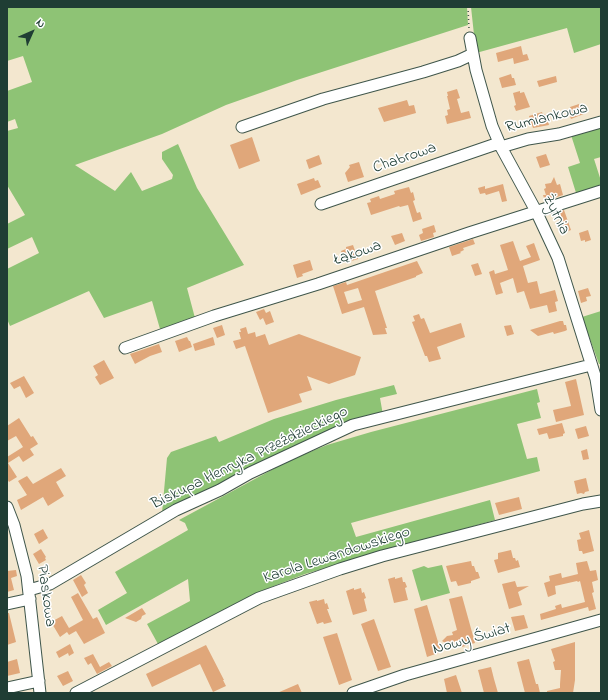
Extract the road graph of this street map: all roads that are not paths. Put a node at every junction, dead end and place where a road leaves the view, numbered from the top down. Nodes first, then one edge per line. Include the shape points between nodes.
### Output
1 (470, 38) road end
2 (473, 54) junction
3 (601, 122) edge
4 (242, 127) dead end
5 (500, 145) junction
6 (601, 191) edge
7 (320, 204) dead end
8 (536, 212) junction
9 (125, 348) dead end
10 (591, 364) junction
11 (601, 410) edge
12 (601, 501) edge
13 (7, 507) edge
14 (29, 595) junction
15 (7, 604) edge
16 (601, 620) edge
17 (39, 681) junction
18 (7, 688) edge
19 (40, 693) edge
20 (76, 693) edge
21 (352, 693) edge

1 - 2 street, Żytnia
2 - 4 street via 451,63 323,99
2 - 5 street, Żytnia via 492,126
3 - 5 street, Rumiankowa via 559,134
5 - 7 street, Chabrowa
5 - 8 street, Żytnia
6 - 8 street, Łąkowa
8 - 9 street, Łąkowa via 214,316
8 - 10 street, Żytnia via 558,258
10 - 11 street, Żytnia
10 - 14 street, Biskupa Henryka Przeździeckiego via 353,425 176,510
12 - 20 street, Karola Lewandowskiego via 382,556 259,598
13 - 14 street, Piaskowa via 22,555
14 - 15 street, Biskupa Henryka Przeździeckiego
14 - 17 street, Piaskowa
16 - 21 street, Nowy Świat via 405,675
17 - 18 street
17 - 19 street, Piaskowa

